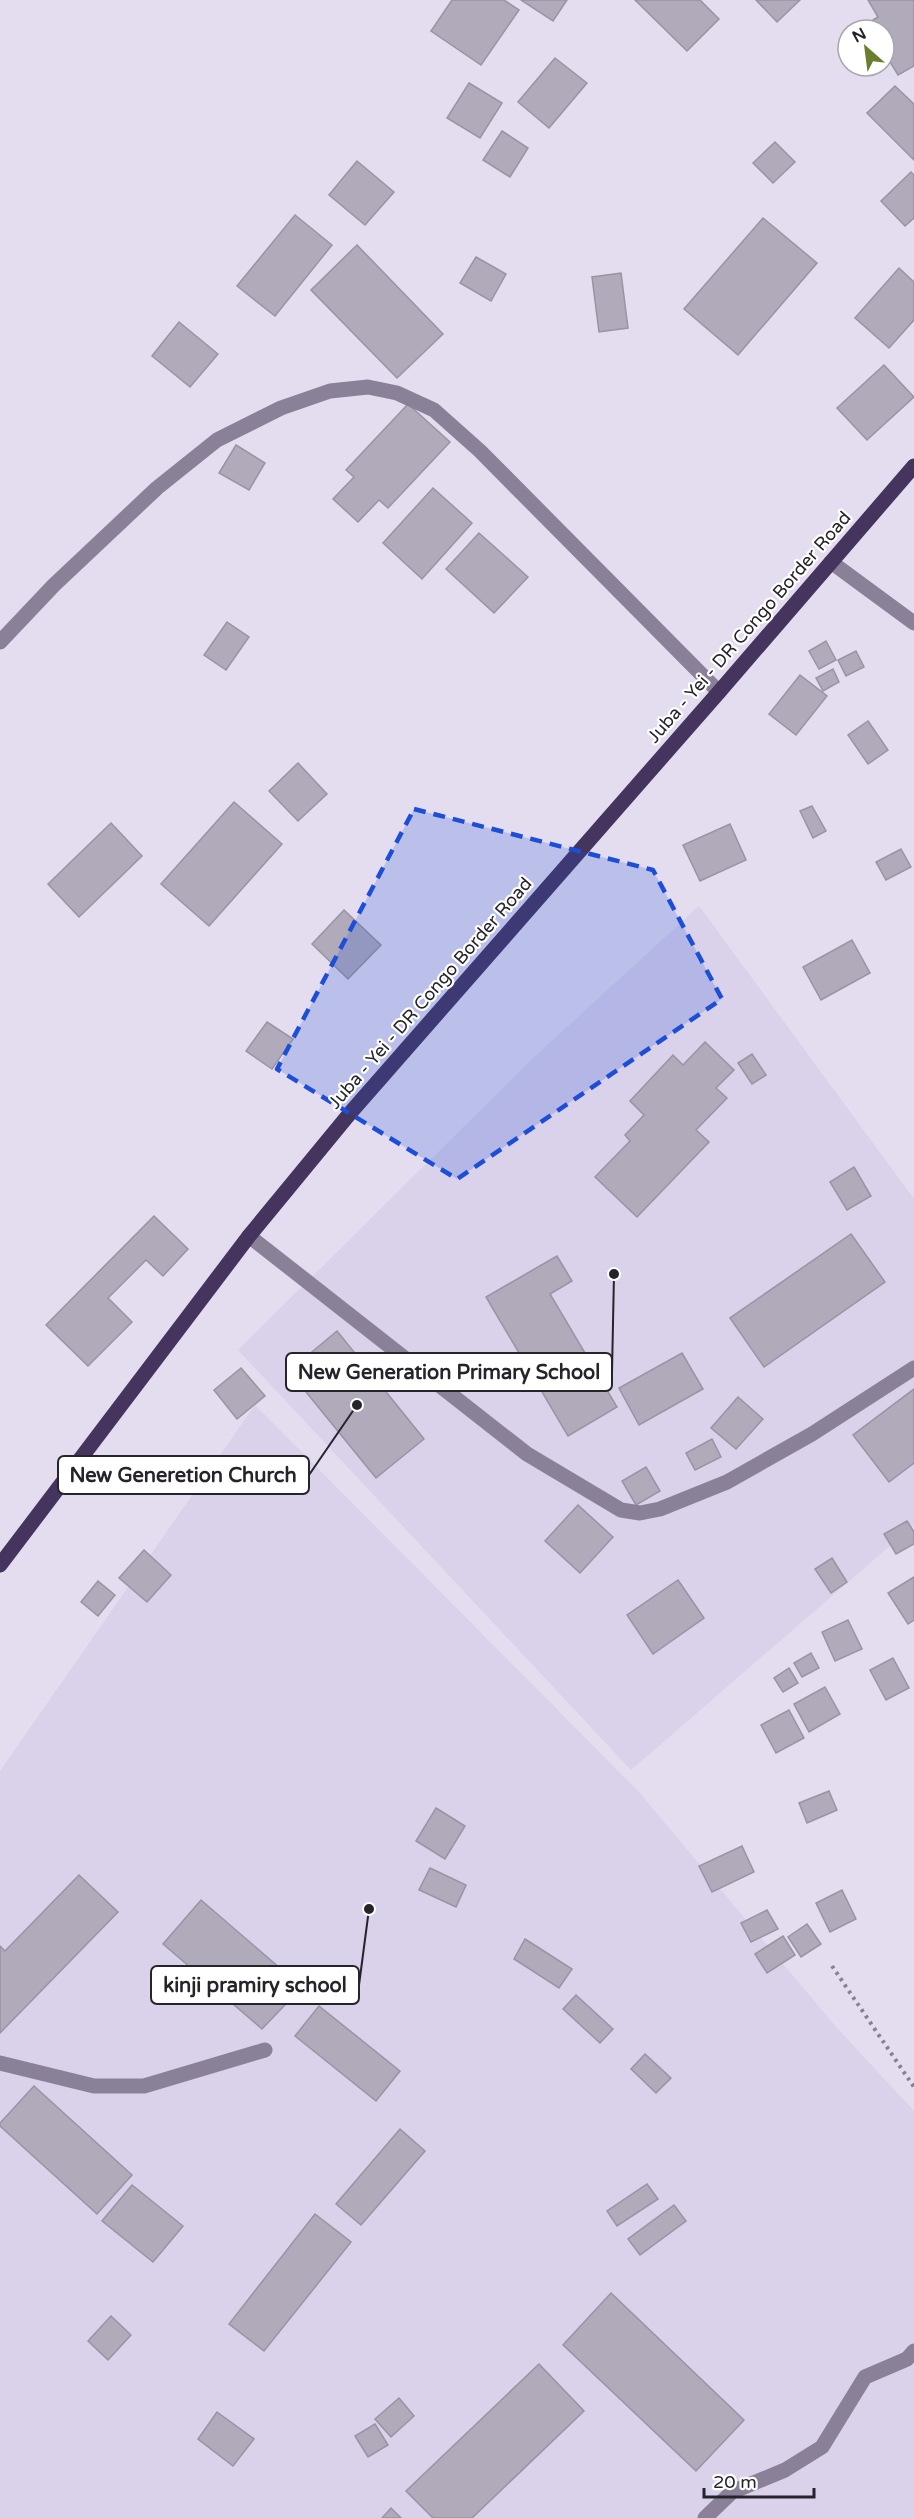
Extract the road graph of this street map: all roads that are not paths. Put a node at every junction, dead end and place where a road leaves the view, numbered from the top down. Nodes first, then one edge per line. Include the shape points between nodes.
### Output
1 (914, 466) edge
2 (831, 562) junction
3 (914, 623) edge
4 (0, 642) edge
5 (719, 692) junction
6 (249, 1236) junction
7 (914, 1368) edge
8 (0, 1566) edge
9 (265, 2050) dead end
10 (0, 2063) edge
11 (914, 2351) edge
12 (705, 2518) edge

1 - 2 main road, Juba - Yei - DR Congo Border Road
2 - 3 street
2 - 5 main road, Juba - Yei - DR Congo Border Road
4 - 5 street via 157,488 217,440 281,408 330,391 368,387 397,393 434,410
5 - 6 main road, Juba - Yei - DR Congo Border Road via 351,1112
6 - 7 street via 527,1454 621,1510 640,1513 660,1509 727,1482 812,1434
6 - 8 main road, Juba - Yei - DR Congo Border Road
9 - 10 street via 144,2086 94,2086
11 - 12 street via 907,2359 865,2377 822,2447 785,2470 732,2492

